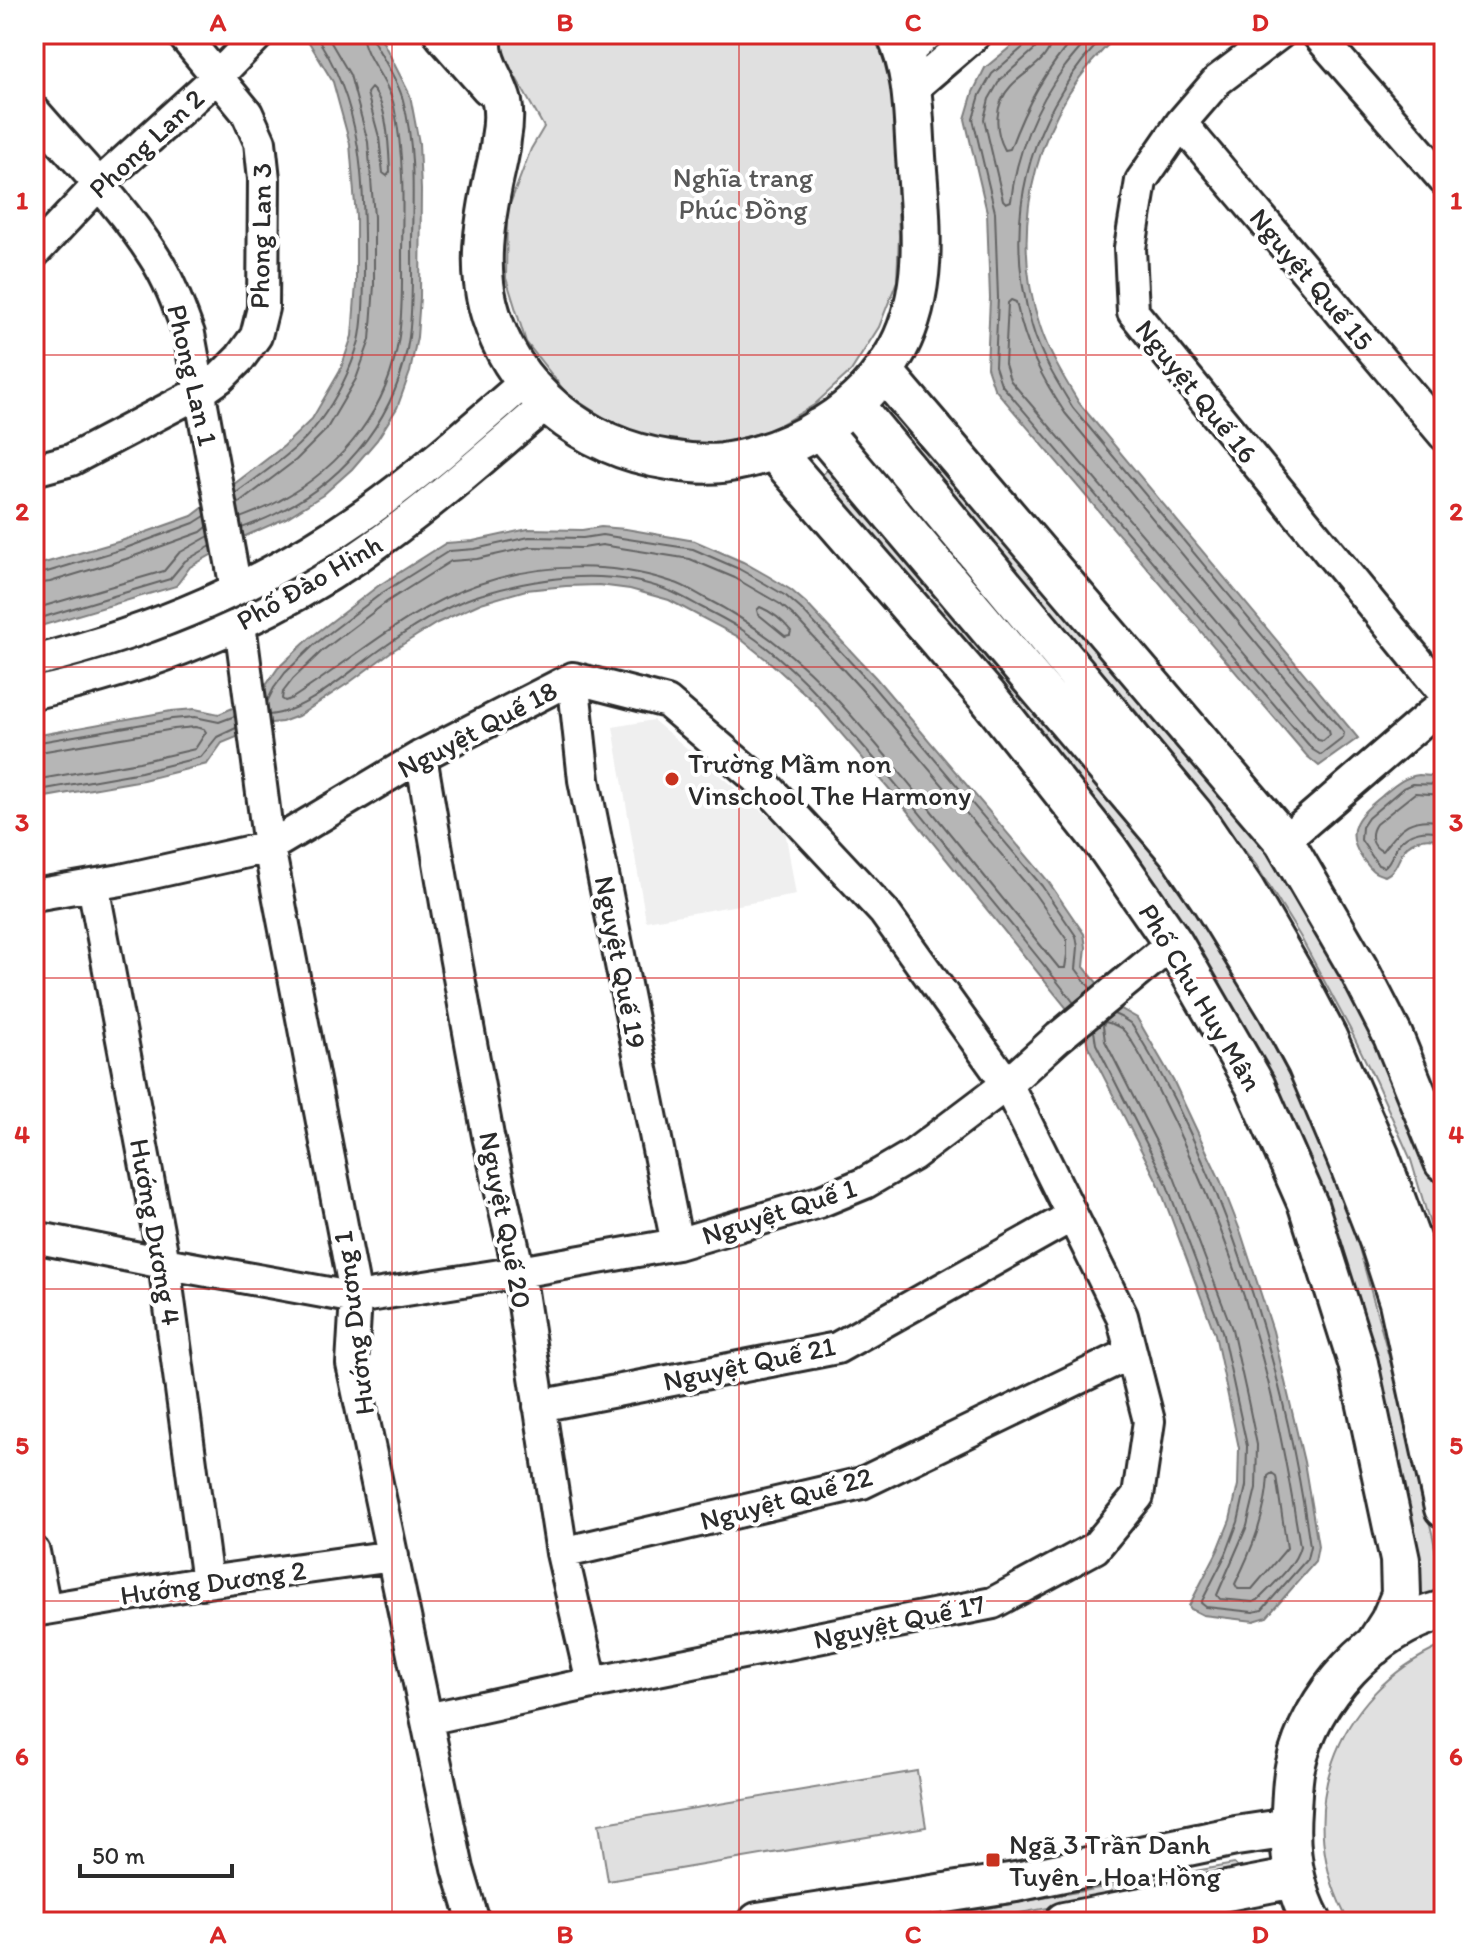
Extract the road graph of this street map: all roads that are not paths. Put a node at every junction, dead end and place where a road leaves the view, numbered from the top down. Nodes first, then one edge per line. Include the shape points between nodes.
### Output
1 (182, 34) edge
2 (259, 34) edge
3 (444, 34) edge
4 (483, 34) edge
5 (976, 34) edge
6 (1279, 34) edge
7 (1317, 34) edge
8 (910, 53) edge
9 (218, 76) junction
10 (501, 100) junction
11 (34, 111) edge
12 (1181, 123) junction
13 (1444, 180) edge
14 (98, 185) junction
15 (34, 253) edge
16 (884, 372) junction
17 (200, 392) junction
18 (536, 393) junction
19 (853, 404) junction
20 (819, 428) junction
21 (1444, 435) edge
22 (774, 451) junction
23 (34, 470) edge
24 (316, 546) junction
25 (330, 575) junction
26 (236, 589) junction
27 (240, 624) junction
28 (157, 625) junction
29 (168, 655) junction
30 (34, 661) edge
31 (573, 678) junction
32 (34, 693) edge
33 (1444, 693) edge
34 (1444, 703) edge
35 (421, 756) junction
36 (1284, 841) junction
37 (269, 847) junction
38 (93, 885) junction
39 (34, 895) edge
40 (1173, 943) junction
41 (1007, 1084) junction
42 (1444, 1162) edge
43 (1072, 1216) junction
44 (34, 1237) edge
45 (677, 1244) junction
46 (164, 1263) junction
47 (519, 1272) junction
48 (356, 1298) junction
49 (1131, 1353) junction
50 (1444, 1361) edge
51 (539, 1406) junction
52 (1444, 1508) edge
53 (34, 1552) edge
54 (562, 1553) junction
55 (393, 1556) junction
56 (207, 1582) junction
57 (40, 1609) edge
58 (1444, 1610) edge
59 (1374, 1646) junction
60 (592, 1683) junction
61 (427, 1719) junction
62 (1289, 1828) junction
63 (1295, 1878) junction
64 (474, 1922) edge
65 (758, 1922) edge
66 (1064, 1922) edge
67 (1312, 1922) edge

1 - 9 street, Phong Lan 3
2 - 9 street, Phong Lan 2
3 - 10 main road
4 - 10 main road via 483,56
5 - 8 street
6 - 12 street, Nguyệt Quế 16 via 1218,80
7 - 13 street
8 - 16 main road via 921,259 910,318
9 - 14 street, Phong Lan 2
9 - 17 street, Phong Lan 3 via 247,113 260,142 263,308 256,336 240,358
10 - 18 main road via 501,139 484,228 487,303 497,336
11 - 14 street, Phong Lan 1
12 - 21 street, Nguyệt Quế 15
12 - 33 street, Nguyệt Quế 16 via 1141,181 1130,248 1133,312
14 - 15 street, Phong Lan 2
14 - 17 street, Phong Lan 1 via 154,256 175,295
16 - 19 main road
16 - 36 main road
17 - 23 street, Phong Lan 3 via 71,460
17 - 26 street, Phong Lan 1
18 - 22 main road via 587,433 649,457 721,463
18 - 24 street, Phố Đào Hinh
18 - 25 street, Phố Đào Hinh via 449,489
19 - 20 main road
19 - 50 main road via 1194,815 1245,890 1327,1037 1380,1157 1425,1279
20 - 22 main road
20 - 52 main road, Phố Chu Huy Mân via 1178,852 1278,1010 1307,1064 1380,1243 1399,1302
22 - 40 main road, Phố Chu Huy Mân via 987,696 1108,849
24 - 25 street
24 - 26 street, Phố Đào Hinh
25 - 27 street, Phố Đào Hinh
26 - 28 street, Phố Đào Hinh
27 - 29 street, Phố Đào Hinh
27 - 37 street, Hướng Dương 1
28 - 29 street
28 - 30 street, Phố Đào Hinh
29 - 32 street, Phố Đào Hinh
31 - 35 street, Nguyệt Quế 18
31 - 41 street, Nguyệt Quế 18 via 667,702 769,789 884,912
31 - 45 street, Nguyệt Quế 19 via 584,780
34 - 36 street
35 - 37 street, Nguyệt Quế 18
35 - 47 street, Nguyệt Quế 20 via 488,1136
36 - 42 main road via 1393,1036
37 - 38 street, Nguyệt Quế 18
37 - 48 street, Hướng Dương 1
38 - 39 street, Nguyệt Quế 18
38 - 46 street, Hướng Dương 4
40 - 41 street, Nguyệt Quế 1
40 - 59 main road, Phố Chu Huy Mân via 1255,1085 1302,1192 1358,1363 1400,1560 1401,1595
41 - 43 street, Nguyệt Quế 17
41 - 45 street, Nguyệt Quế 1 via 913,1155 865,1183
43 - 49 street, Nguyệt Quế 17 via 1122,1316
43 - 51 street, Nguyệt Quế 21 via 837,1348
44 - 46 street, Nguyệt Quế 1
45 - 47 street, Nguyệt Quế 1
46 - 48 street, Nguyệt Quế 1
46 - 56 street, Hướng Dương 4
47 - 48 street, Nguyệt Quế 1
47 - 51 street, Nguyệt Quế 20
48 - 55 street, Hướng Dương 1 via 352,1364
49 - 54 street, Nguyệt Quế 22 via 862,1483
49 - 60 street, Nguyệt Quế 17 via 1149,1421 1138,1496 1095,1548 993,1603
51 - 54 street, Nguyệt Quế 20
53 - 57 street
54 - 60 street, Nguyệt Quế 20
55 - 56 street, Hướng Dương 2
55 - 61 street, Hướng Dương 1
56 - 57 street, Hướng Dương 2
58 - 59 main road
59 - 62 main road via 1339,1681 1306,1733 1295,1768
60 - 61 street, Nguyệt Quế 17
61 - 64 street, Hướng Dương 1
62 - 63 main road
62 - 65 main road via 1016,1882
63 - 66 main road
63 - 67 main road

